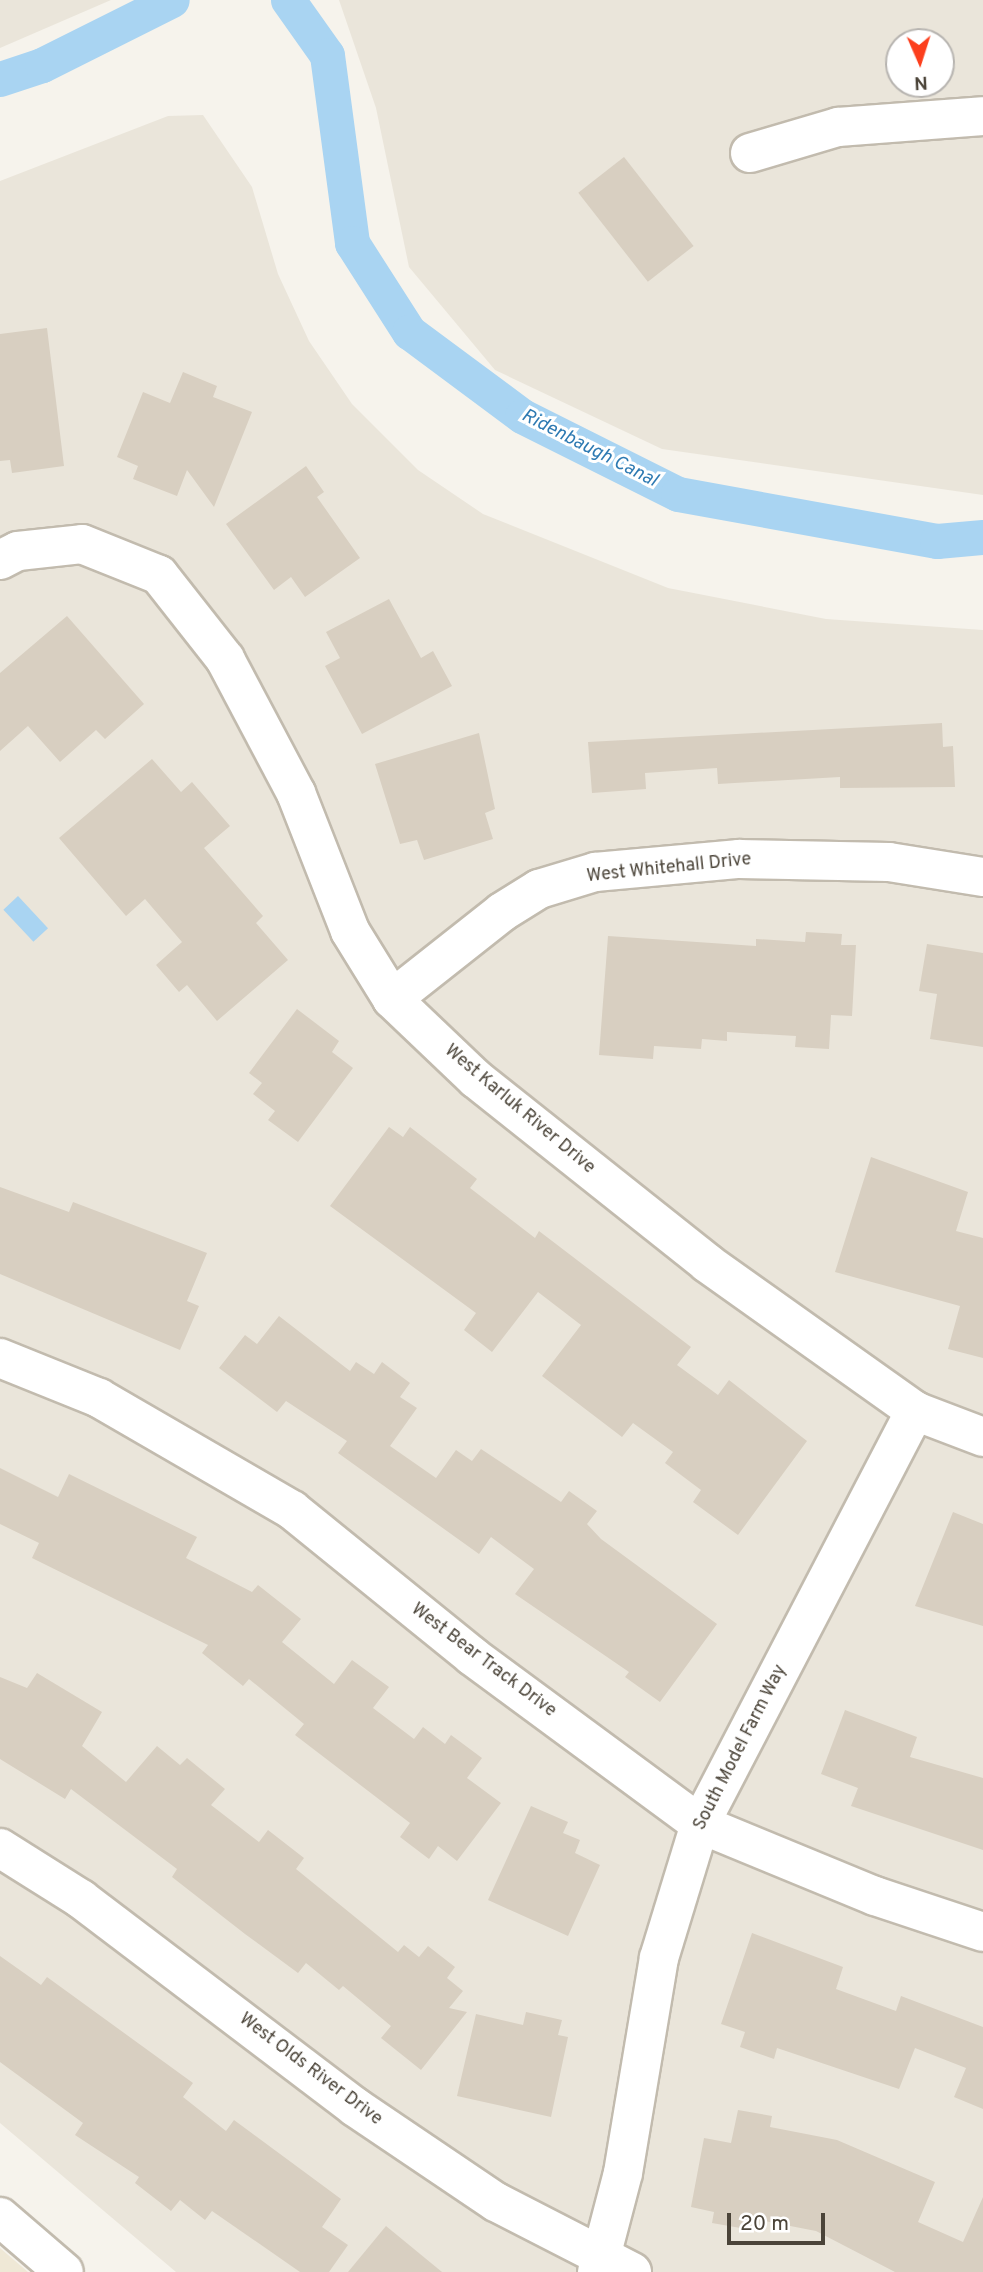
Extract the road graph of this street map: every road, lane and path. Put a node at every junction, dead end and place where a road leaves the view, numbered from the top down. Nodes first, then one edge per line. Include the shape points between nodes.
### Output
1 (983, 116) edge
2 (750, 153) dead end
3 (0, 560) edge
4 (983, 877) edge
5 (392, 999) junction
6 (0, 1358) edge
7 (915, 1411) junction
8 (983, 1437) edge
9 (700, 1824) junction
10 (0, 1848) edge
11 (983, 1931) edge
12 (0, 2217) edge
13 (611, 2268) edge
14 (64, 2272) edge

1 - 2 street via 838,127
3 - 5 street, West Karluk River Drive via 18,551 82,544 159,575 226,659 296,793 350,931
4 - 5 street, West Whitehall Drive via 889,862 753,859 595,872 539,889 511,906
5 - 7 street, West Karluk River Drive via 476,1079 707,1264
6 - 9 street, West Bear Track Drive via 99,1398 292,1510 472,1656
7 - 8 street, West Karluk River Drive
7 - 9 street, South Model Farm Way
9 - 11 street, West Bear Track Drive via 875,1896
9 - 13 street, South Model Farm Way via 659,1958
10 - 13 street, West Olds River Drive via 81,1899 355,2107 496,2202
12 - 14 street

